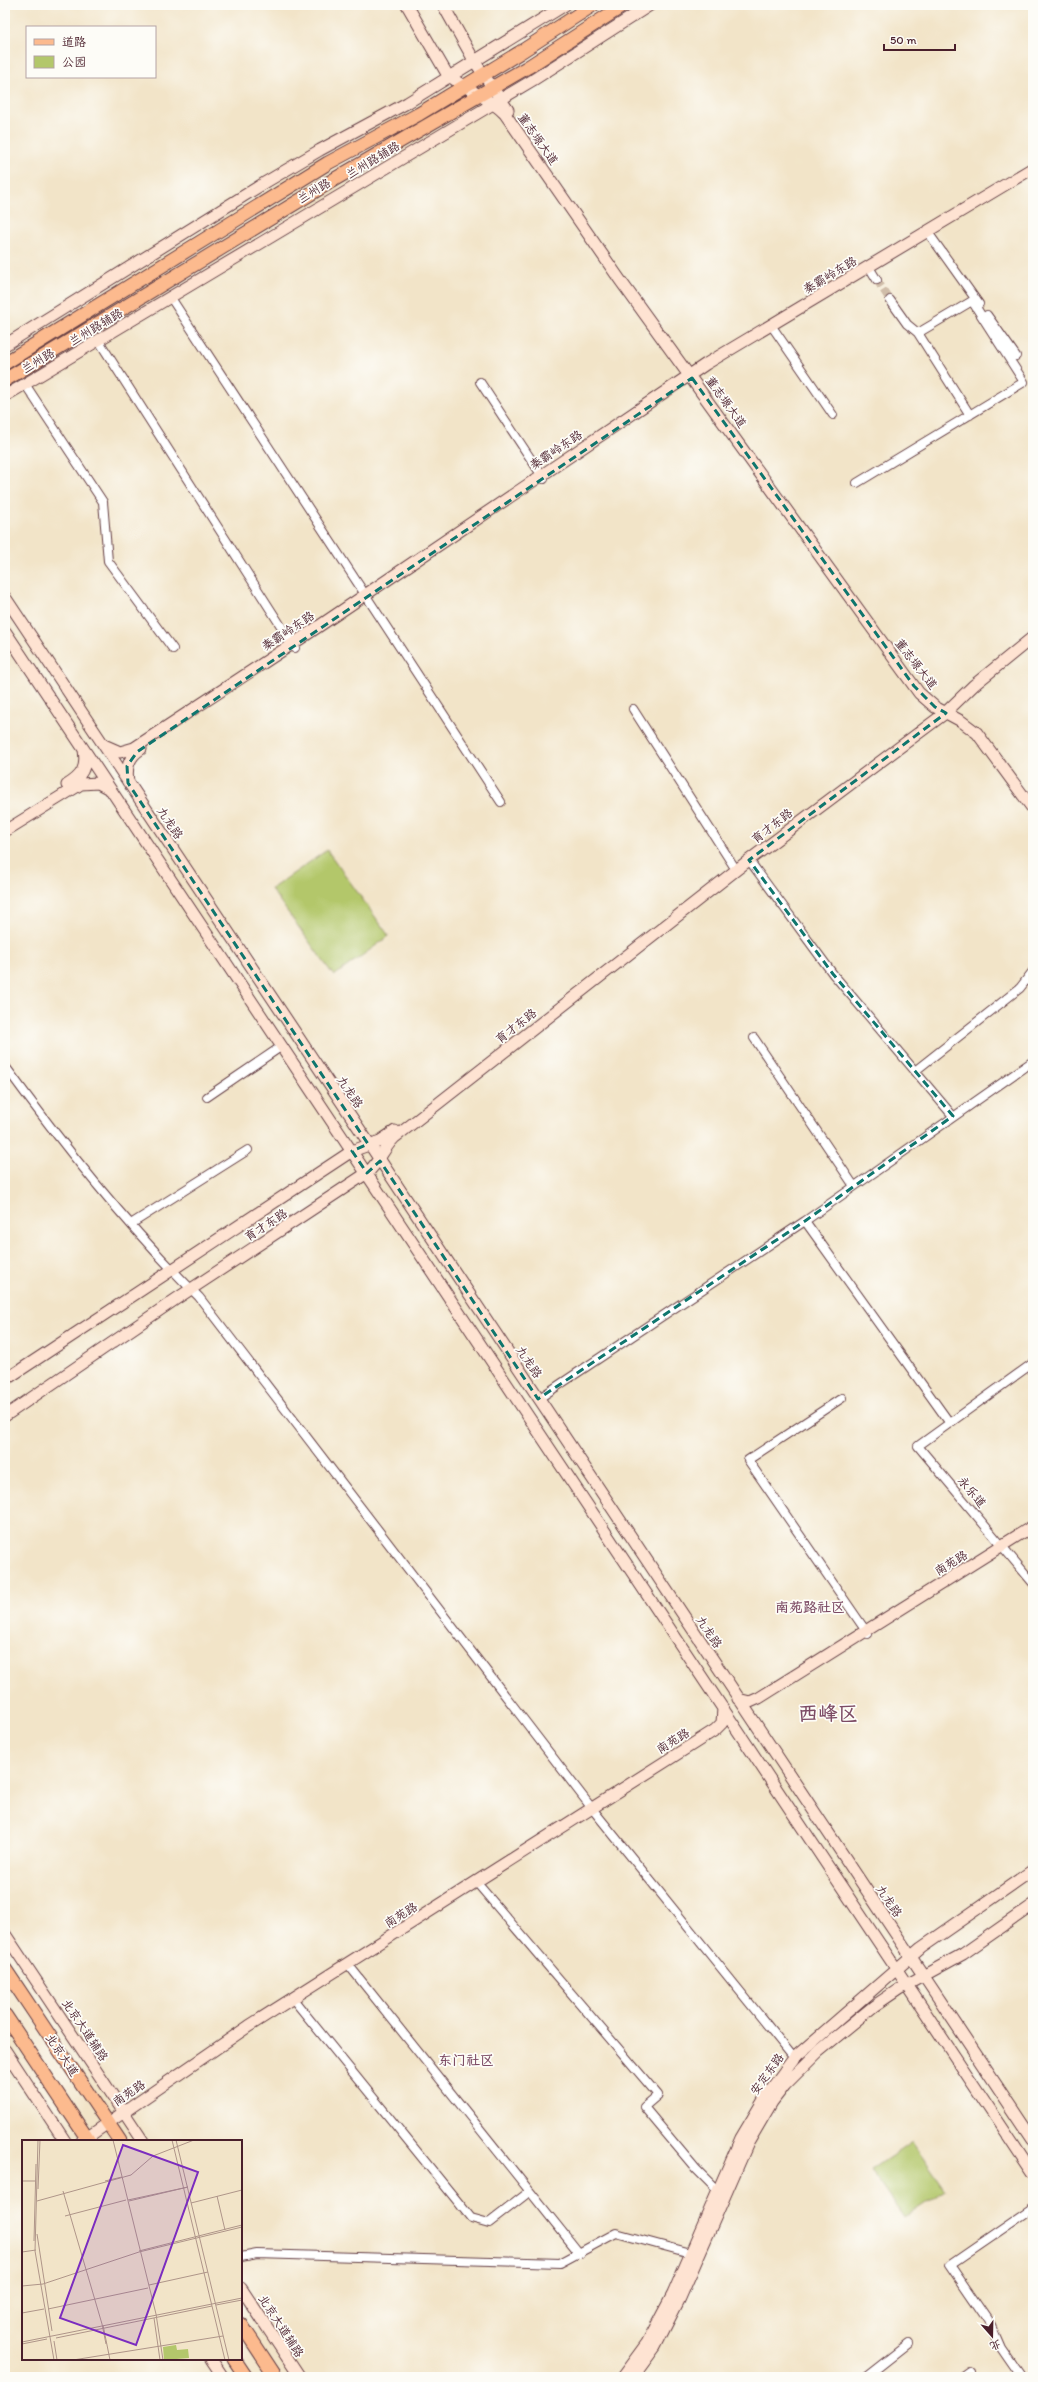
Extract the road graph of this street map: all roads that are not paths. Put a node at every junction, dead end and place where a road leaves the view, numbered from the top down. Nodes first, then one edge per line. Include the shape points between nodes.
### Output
1 (407, 5) edge
2 (443, 5) edge
3 (565, 5) edge
4 (593, 5) edge
5 (624, 5) edge
6 (650, 5) edge
7 (475, 62) junction
8 (484, 75) junction
9 (450, 77) junction
10 (464, 87) junction
11 (492, 88) junction
12 (480, 95) junction
13 (498, 102) junction
14 (1033, 168) edge
15 (1033, 173) edge
16 (929, 233) junction
17 (870, 268) junction
18 (877, 280) tunnel mouth
19 (171, 298) junction
20 (890, 300) tunnel mouth
21 (772, 327) junction
22 (918, 333) junction
23 (99, 341) junction
24 (5, 345) edge
25 (1016, 356) dead end
26 (5, 363) edge
27 (693, 375) junction
28 (5, 380) edge
29 (480, 382) dead end
30 (26, 384) junction
31 (5, 396) edge
32 (833, 415) dead end
33 (970, 415) junction
34 (543, 477) junction
35 (858, 483) dead end
36 (5, 597) edge
37 (367, 597) junction
38 (1033, 630) edge
39 (5, 631) edge
40 (1033, 637) edge
41 (294, 646) junction
42 (173, 649) dead end
43 (633, 709) dead end
44 (945, 709) junction
45 (101, 743) junction
46 (84, 750) junction
47 (128, 783) junction
48 (112, 791) junction
49 (1033, 800) edge
50 (501, 802) dead end
51 (1033, 809) edge
52 (5, 826) edge
53 (5, 831) edge
54 (749, 860) junction
55 (733, 865) junction
56 (1033, 971) edge
57 (754, 1038) dead end
58 (282, 1046) junction
59 (1033, 1061) edge
60 (5, 1066) edge
61 (915, 1071) junction
62 (207, 1097) dead end
63 (953, 1116) junction
64 (368, 1144) junction
65 (248, 1150) dead end
66 (352, 1151) junction
67 (380, 1160) junction
68 (367, 1173) junction
69 (854, 1186) junction
70 (805, 1221) junction
71 (131, 1224) junction
72 (171, 1269) junction
73 (191, 1289) junction
74 (1033, 1363) edge
75 (5, 1380) edge
76 (842, 1398) dead end
77 (538, 1399) junction
78 (5, 1416) edge
79 (949, 1422) junction
80 (1033, 1526) edge
81 (1033, 1531) edge
82 (1004, 1548) junction
83 (1033, 1583) edge
84 (867, 1632) junction
85 (738, 1699) junction
86 (723, 1708) junction
87 (755, 1725) junction
88 (740, 1734) junction
89 (593, 1809) junction
90 (1033, 1870) edge
91 (478, 1885) junction
92 (1033, 1905) edge
93 (5, 1934) edge
94 (910, 1957) junction
95 (349, 1965) junction
96 (5, 1969) edge
97 (896, 1969) junction
98 (923, 1976) junction
99 (906, 1985) junction
100 (294, 2000) junction
101 (5, 2015) edge
102 (5, 2050) edge
103 (794, 2058) junction
104 (125, 2114) junction
105 (109, 2125) junction
106 (64, 2140) edge
107 (87, 2140) edge
108 (119, 2140) edge
109 (142, 2140) edge
110 (1033, 2140) edge
111 (1033, 2174) edge
112 (717, 2190) junction
113 (529, 2192) junction
114 (1033, 2208) edge
115 (690, 2253) junction
116 (580, 2254) junction
117 (242, 2256) edge
118 (242, 2290) edge
119 (242, 2326) edge
120 (908, 2344) dead end
121 (212, 2360) edge
122 (235, 2360) edge
123 (969, 2372) dead end
124 (223, 2377) edge
125 (246, 2377) edge
126 (276, 2377) edge
127 (300, 2377) edge
128 (622, 2377) edge
129 (633, 2377) edge
130 (866, 2377) edge
131 (962, 2377) edge
132 (1021, 2377) edge

1 - 9 street, 董志塬大道
2 - 7 street, 董志塬大道
3 - 7 street
4 - 8 main road, 兰州路
5 - 11 main road, 兰州路
6 - 13 street, 兰州路辅路
7 - 8 street, 董志塬大道
7 - 9 street
8 - 10 main road, 兰州路
8 - 11 street, 董志塬大道
9 - 10 street, 董志塬大道
9 - 24 street via 313,154
10 - 12 street, 董志塬大道
10 - 26 main road, 兰州路 via 328,163
11 - 12 main road, 兰州路
11 - 13 street, 董志塬大道
12 - 13 street, 董志塬大道
12 - 28 main road, 兰州路 via 315,190
13 - 19 street, 兰州路辅路
13 - 27 street, 董志塬大道 via 620,280
14 - 16 street, 秦霸岭东路
15 - 16 street, 秦霸岭东路
16 - 17 street, 秦霸岭东路
16 - 25 street
17 - 18 street
17 - 21 street, 秦霸岭东路
19 - 23 street, 兰州路辅路
19 - 37 street
20 - 22 street via 907,324
21 - 27 street, 秦霸岭东路
21 - 32 street
22 - 33 street
22 - 33 street via 972,301 1024,382
23 - 30 street, 兰州路辅路
23 - 41 street
27 - 34 street, 秦霸岭东路
27 - 44 street, 董志塬大道 via 914,686 926,700
29 - 34 street
30 - 31 street, 兰州路辅路
30 - 42 street via 104,502 108,561
33 - 35 street
34 - 37 street, 秦霸岭东路
36 - 45 street, 九龙路
37 - 41 street, 秦霸岭东路
37 - 50 street
38 - 44 street, 育才东路 via 971,681
39 - 46 street
40 - 44 street, 育才东路
41 - 45 street, 秦霸岭东路 via 134,748 120,752 106,748
41 - 47 street, 秦霸岭东路 via 136,752 127,766
43 - 55 street
44 - 49 street, 董志塬大道 via 965,717 981,730
44 - 51 street, 董志塬大道 via 977,733
44 - 54 street, 育才东路
44 - 55 street, 育才东路
45 - 47 street, 九龙路
46 - 48 street
46 - 52 street via 85,766 77,778
47 - 64 street, 九龙路
48 - 53 street via 98,783 81,784
48 - 58 street
54 - 61 street via 833,974
54 - 67 street, 育才东路 via 394,1138 385,1148
55 - 64 street, 育才东路 via 391,1134 380,1141
56 - 61 street via 1020,988
57 - 69 street
58 - 62 street
58 - 66 street
59 - 63 street
60 - 71 street via 65,1149
61 - 63 street
63 - 69 street
64 - 66 street, 育才东路
64 - 67 street, 九龙路
65 - 71 street
66 - 68 street
66 - 72 street, 育才东路
67 - 68 street, 育才东路
67 - 77 street, 九龙路
68 - 73 street, 育才东路
68 - 86 street
69 - 70 street
70 - 77 street
70 - 79 street
71 - 72 street
72 - 73 street
72 - 75 street, 育才东路
73 - 78 street, 育才东路
73 - 89 street
74 - 79 street
76 - 84 street via 748,1460
77 - 85 street, 九龙路
79 - 82 street, 永乐道 via 918,1446
80 - 82 street, 南苑路
81 - 82 street, 南苑路
82 - 83 street, 永乐道
82 - 84 street, 南苑路
84 - 85 street, 南苑路 via 754,1701 745,1702
84 - 87 street, 南苑路 via 762,1702 755,1714
85 - 87 street, 九龙路
86 - 88 street
86 - 89 street, 南苑路 via 722,1723 715,1730
87 - 94 street, 九龙路
88 - 89 street, 南苑路 via 730,1731 717,1733
88 - 97 street
89 - 91 street, 南苑路
89 - 103 street
90 - 94 street, 安定东路
91 - 95 street, 南苑路
91 - 112 street via 658,2095 644,2107
92 - 98 street, 安定东路 via 963,1954
93 - 104 street, 北京大道辅路
94 - 97 street, 安定东路
94 - 98 street, 九龙路
95 - 100 street, 南苑路
95 - 113 street
96 - 105 main road, 北京大道
97 - 99 street
97 - 103 street, 安定东路
98 - 99 street, 安定东路
98 - 110 street, 九龙路
99 - 111 street
99 - 129 street, 安定东路 via 874,2006 818,2052 772,2102 748,2143 680,2298 655,2347
100 - 104 street, 南苑路
100 - 113 street via 471,2218 489,2223
101 - 107 main road, 北京大道
102 - 106 street
103 - 112 street, 安定东路 via 753,2117
104 - 105 street, 南苑路
104 - 109 street, 北京大道辅路
105 - 107 street, 南苑路
105 - 108 main road, 北京大道
112 - 115 street, 安定东路
113 - 116 street
114 - 132 street via 950,2265 991,2325 1001,2348
115 - 116 street via 616,2233
115 - 128 street, 安定东路 via 673,2294 647,2343
116 - 117 street via 560,2263 257,2254
118 - 127 street, 北京大道辅路
119 - 126 main road
120 - 130 street
121 - 124 street
122 - 125 main road
123 - 131 street

